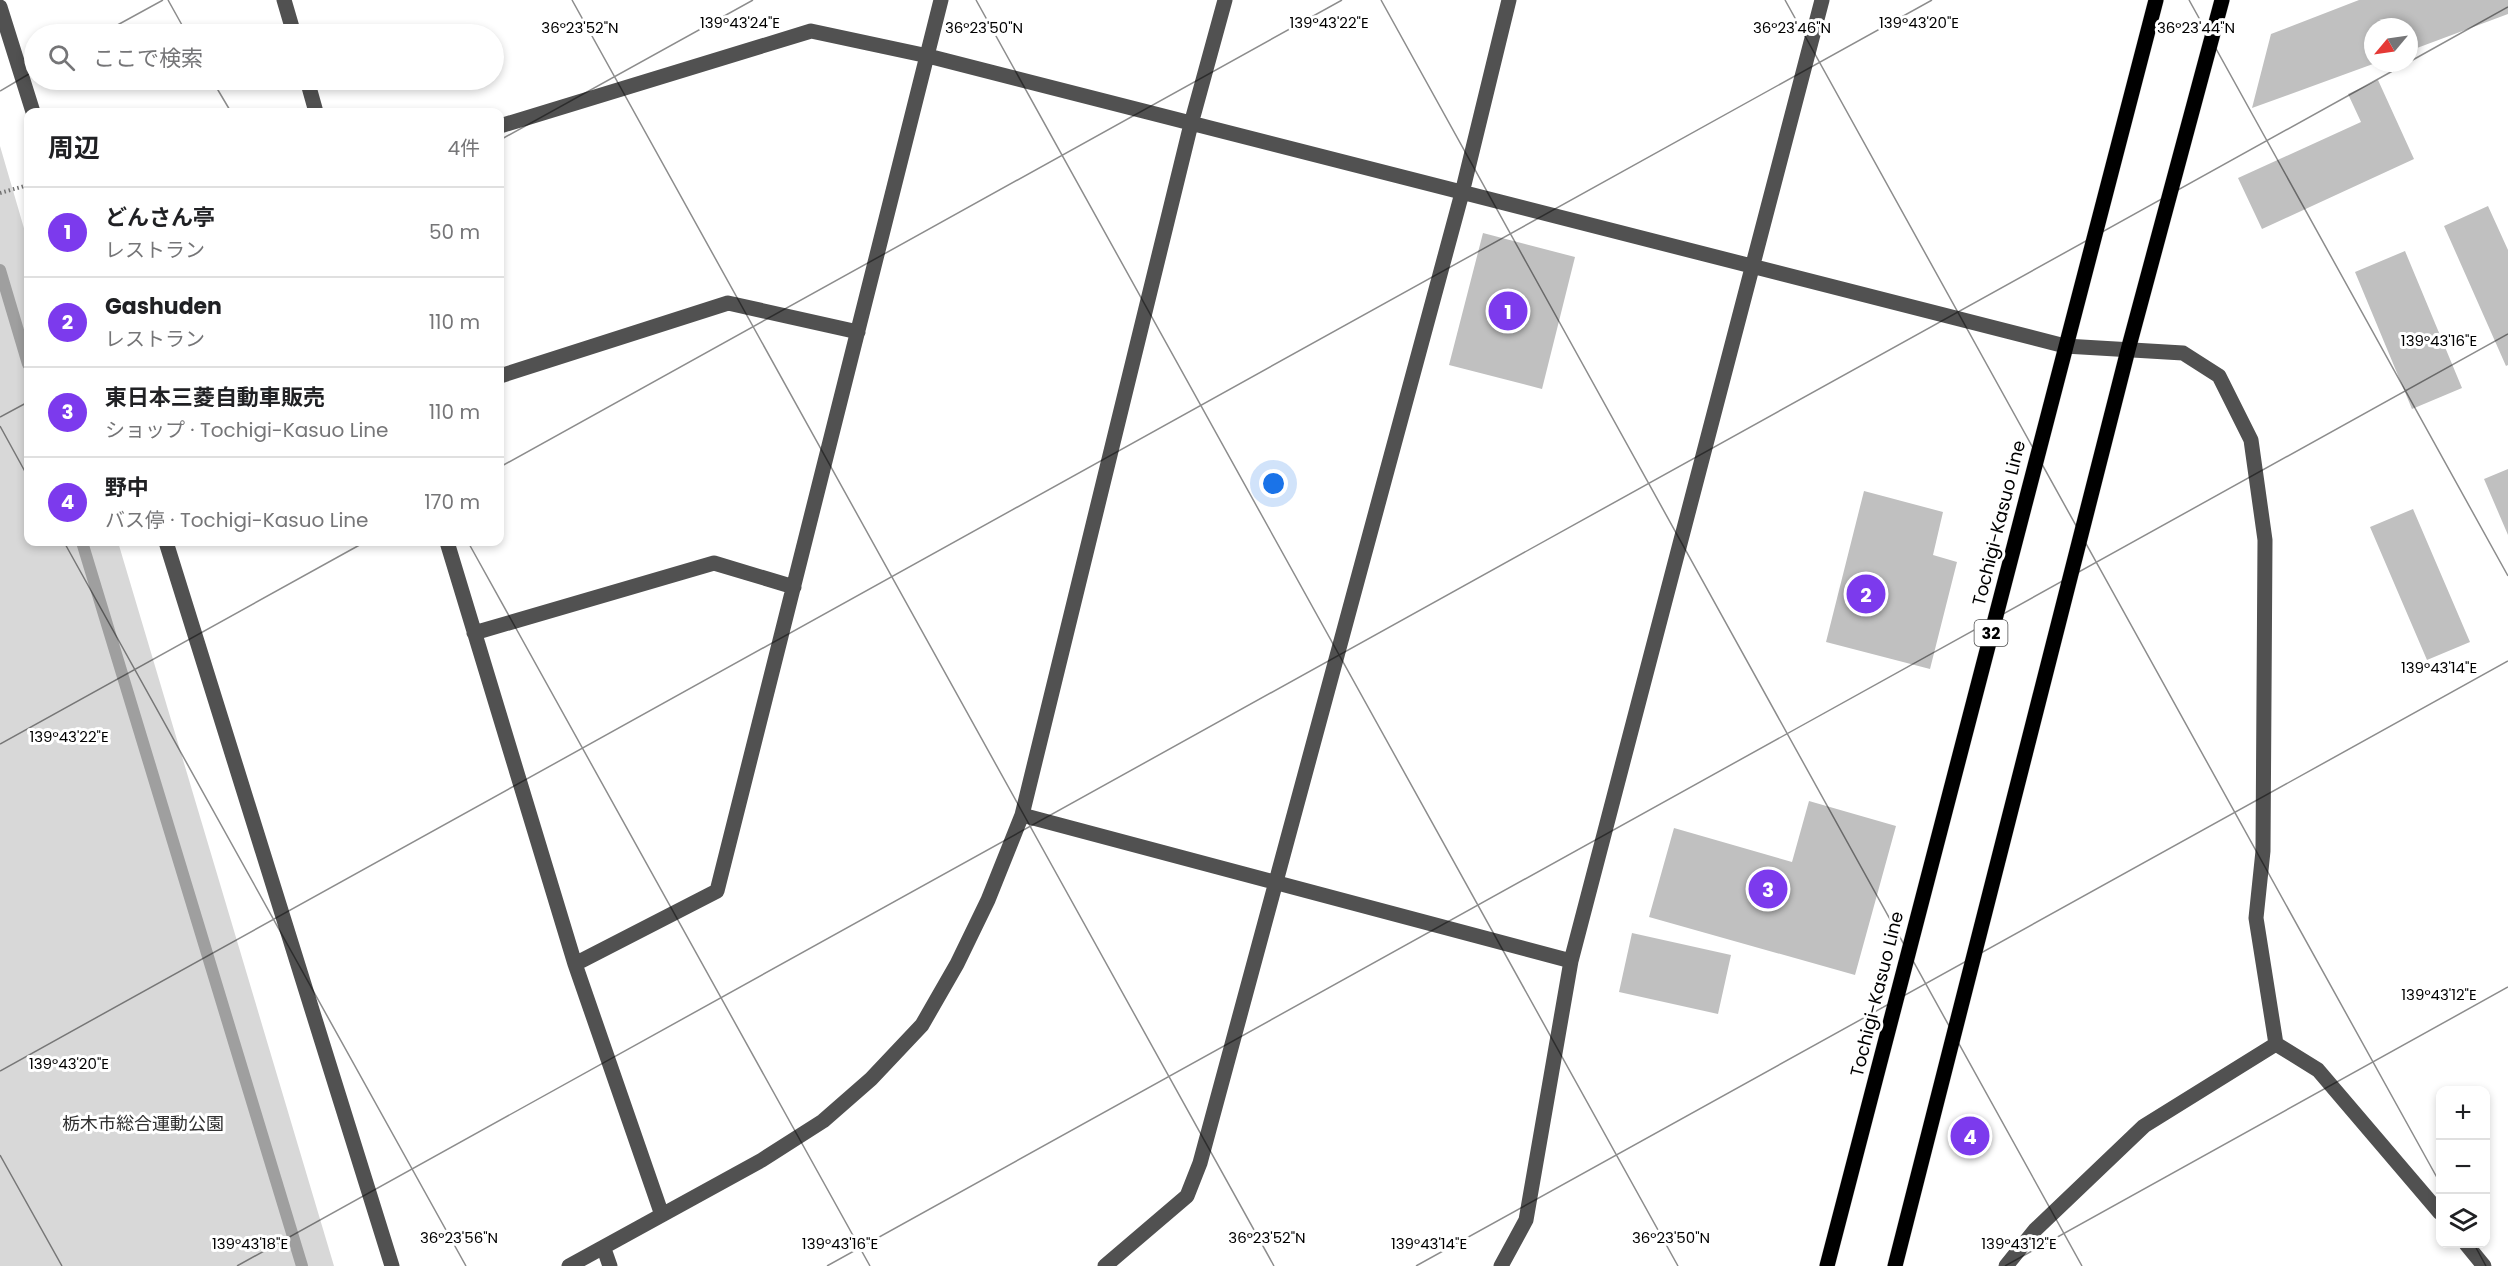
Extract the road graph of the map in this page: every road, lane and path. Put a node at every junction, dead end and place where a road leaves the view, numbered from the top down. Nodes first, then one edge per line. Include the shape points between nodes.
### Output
1 (284, 0) edge
2 (941, 0) edge
3 (1226, 0) edge
4 (1509, 0) edge
5 (1822, 0) edge
6 (2156, 0) edge
7 (2222, 0) edge
8 (0, 7) edge
9 (291, 24) edge
10 (928, 56) junction
11 (24, 83) edge
12 (26, 90) edge
13 (310, 90) edge
14 (32, 108) edge
15 (315, 108) edge
16 (1191, 124) junction
17 (504, 125) edge
18 (24, 186) edge
19 (0, 193) edge
20 (1462, 193) junction
21 (1753, 268) junction
22 (858, 332) junction
23 (2065, 346) junction
24 (2128, 350) junction
25 (504, 375) edge
26 (167, 546) edge
27 (448, 546) edge
28 (794, 587) junction
29 (474, 633) junction
30 (1022, 815) junction
31 (1277, 882) junction
32 (1571, 961) junction
33 (575, 964) junction
34 (2276, 1044) junction
35 (2436, 1208) edge
36 (662, 1215) junction
37 (2469, 1248) edge
38 (604, 1249) junction
39 (1505, 1265) edge
40 (392, 1266) edge
41 (569, 1266) edge
42 (610, 1266) edge
43 (1106, 1266) edge
44 (1827, 1266) edge
45 (1895, 1266) edge
46 (2006, 1266) edge
47 (2484, 1266) edge

1 - 9 street
2 - 10 street
3 - 16 street
4 - 20 street
5 - 21 street
6 - 23 main road, Tochigi-Kasuo Line / 32
7 - 24 main road
8 - 11 street
10 - 16 street
10 - 17 street via 811,31
10 - 22 street
12 - 14 street
13 - 15 street
16 - 20 street
16 - 30 street
18 - 19 path
20 - 21 street
20 - 31 street
21 - 23 street
21 - 32 street
22 - 25 street via 728,303
22 - 28 street
23 - 24 street
23 - 44 main road, Tochigi-Kasuo Line / 32
24 - 34 street via 2183,353 2218,376 2252,440 2265,540 2263,851 2256,918
24 - 45 main road
26 - 40 street
27 - 29 street
28 - 29 street via 714,563
28 - 33 street via 717,891
29 - 33 street
30 - 31 street
30 - 36 street via 988,900 921,1025 823,1121
31 - 32 street
31 - 43 street via 1200,1163 1187,1196
32 - 39 street via 1526,1220
33 - 36 street
34 - 35 street via 2318,1070
34 - 46 street via 2144,1126 2035,1230
36 - 38 street
37 - 47 street
38 - 41 street
38 - 42 street

